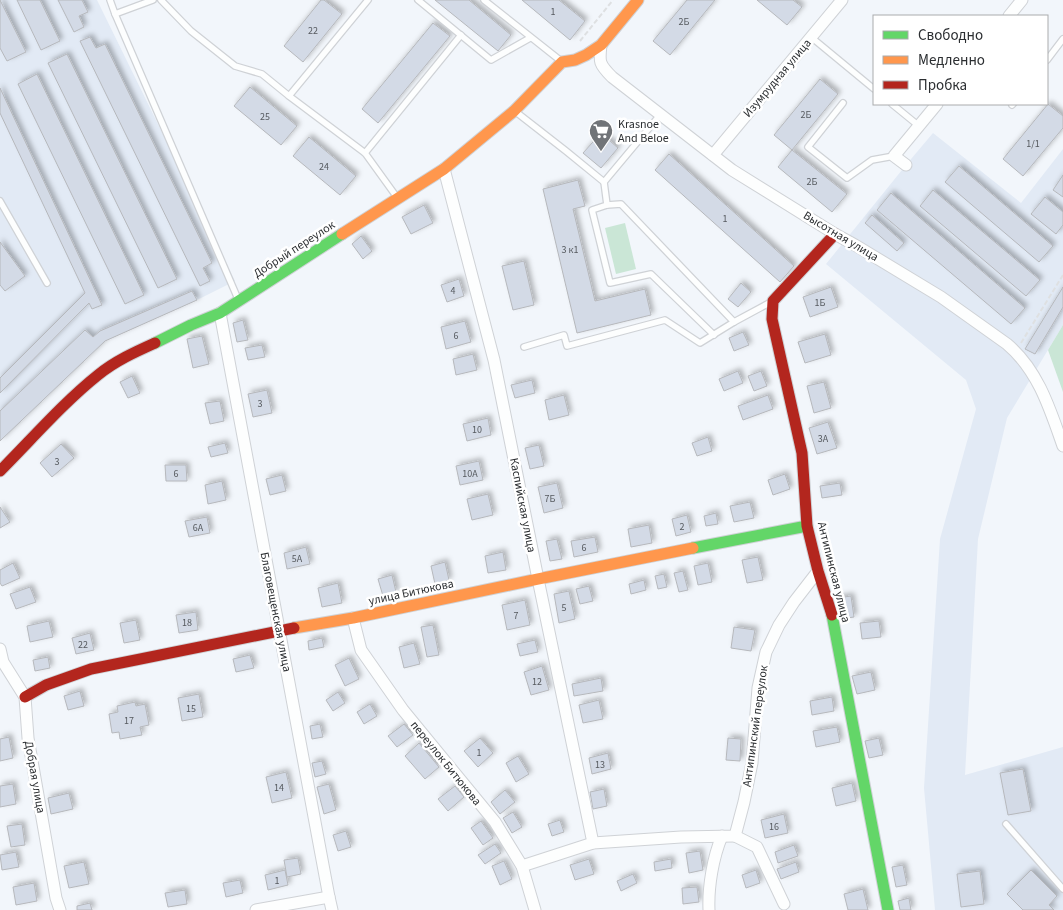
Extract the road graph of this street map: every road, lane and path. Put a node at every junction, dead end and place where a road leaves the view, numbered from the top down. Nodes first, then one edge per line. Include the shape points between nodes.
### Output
1 (110, 0) edge
2 (153, 0) edge
3 (161, 0) edge
4 (368, 0) edge
5 (418, 0) edge
6 (484, 0) edge
7 (613, 0) edge
8 (638, 0) edge
9 (842, 0) edge
10 (1022, 0) edge
11 (115, 14) junction
12 (1010, 15) edge
13 (460, 35) junction
14 (811, 37) junction
15 (530, 38) junction
16 (1063, 39) edge
17 (579, 42) dead end
18 (601, 45) junction
19 (1048, 59) edge
20 (562, 62) junction
21 (873, 88) edge
22 (289, 96) junction
23 (843, 103) dead end
24 (893, 105) edge
25 (936, 105) edge
26 (514, 111) junction
27 (660, 115) junction
28 (919, 126) junction
29 (365, 153) junction
30 (712, 155) junction
31 (894, 156) junction
32 (906, 165) dead end
33 (444, 169) junction
34 (604, 182) junction
35 (398, 198) junction
36 (0, 201) edge
37 (607, 205) junction
38 (834, 234) junction
39 (1063, 274) edge
40 (47, 283) dead end
41 (239, 301) junction
42 (773, 301) junction
43 (220, 313) junction
44 (734, 322) junction
45 (714, 335) junction
46 (524, 347) dead end
47 (1016, 352) junction
48 (1063, 446) edge
49 (0, 471) edge
50 (807, 526) junction
51 (818, 571) junction
52 (538, 579) junction
53 (353, 618) junction
54 (280, 631) junction
55 (0, 649) edge
56 (25, 697) junction
57 (1006, 824) dead end
58 (722, 836) junction
59 (735, 836) junction
60 (593, 843) junction
61 (522, 866) junction
62 (1063, 889) edge
63 (329, 897) junction
64 (784, 904) dead end
65 (60, 910) edge
66 (256, 910) edge
67 (332, 910) edge
68 (535, 910) edge
69 (709, 910) edge
70 (888, 910) edge

1 - 11 lane
2 - 11 lane
3 - 22 lane via 192,31 235,66 262,74
4 - 22 lane
5 - 13 lane
6 - 15 lane
7 - 17 path
8 - 18 street, Добрый переулок
9 - 14 street, Изумрудная улица
10 - 12 street
11 - 41 lane
13 - 15 lane via 491,60
13 - 29 lane
14 - 21 lane
14 - 30 street, Изумрудная улица
15 - 20 lane
16 - 19 lane
18 - 20 street, Добрый переулок via 575,60
18 - 27 street, Высотная улица via 599,59 603,68
20 - 26 street, Добрый переулок
22 - 29 lane
23 - 31 lane via 808,147 846,178 872,160
24 - 28 lane
25 - 28 street
26 - 33 street, Добрый переулок
26 - 34 lane
27 - 30 street, Высотная улица
27 - 34 lane
28 - 31 street
29 - 35 lane
30 - 38 street, Высотная улица
31 - 32 street
33 - 35 street, Добрый переулок
33 - 52 street, Каспийская улица via 494,360
34 - 37 lane
35 - 41 street, Добрый переулок
36 - 40 lane
37 - 44 lane via 621,204
37 - 45 lane via 592,210 610,283 651,274
38 - 42 street
38 - 47 street, Высотная улица via 942,297
39 - 47 path
41 - 43 street, Добрый переулок
42 - 44 lane
42 - 50 street, Антипинская улица via 772,320 802,452
43 - 49 street, Добрый переулок via 121,359 99,374
43 - 54 street, Благовещенская улица
44 - 45 lane
45 - 46 lane via 700,343 665,320 567,346 564,335
47 - 48 street, Высотная улица via 1035,377
50 - 51 street, Антипинская улица
50 - 52 street, улица Битюкова
51 - 59 street, Антипинский переулок via 779,625 766,652 758,688 752,763
51 - 70 street, Антипинская улица via 831,612
52 - 53 street, улица Битюкова
52 - 60 street, Каспийская улица
53 - 54 street, улица Битюкова
53 - 61 street, переулок Битюкова via 361,650 402,710 495,822
54 - 56 street, улица Битюкова via 91,669 46,685
54 - 63 street, Благовещенская улица
55 - 56 street, Добрая улица via 3,662
56 - 65 street, Добрая улица via 28,738
57 - 62 lane
58 - 59 street
58 - 60 street
58 - 69 street via 712,867
59 - 64 street via 757,847
60 - 61 street
61 - 68 street, переулок Битюкова
63 - 66 street
63 - 67 street, Благовещенская улица

